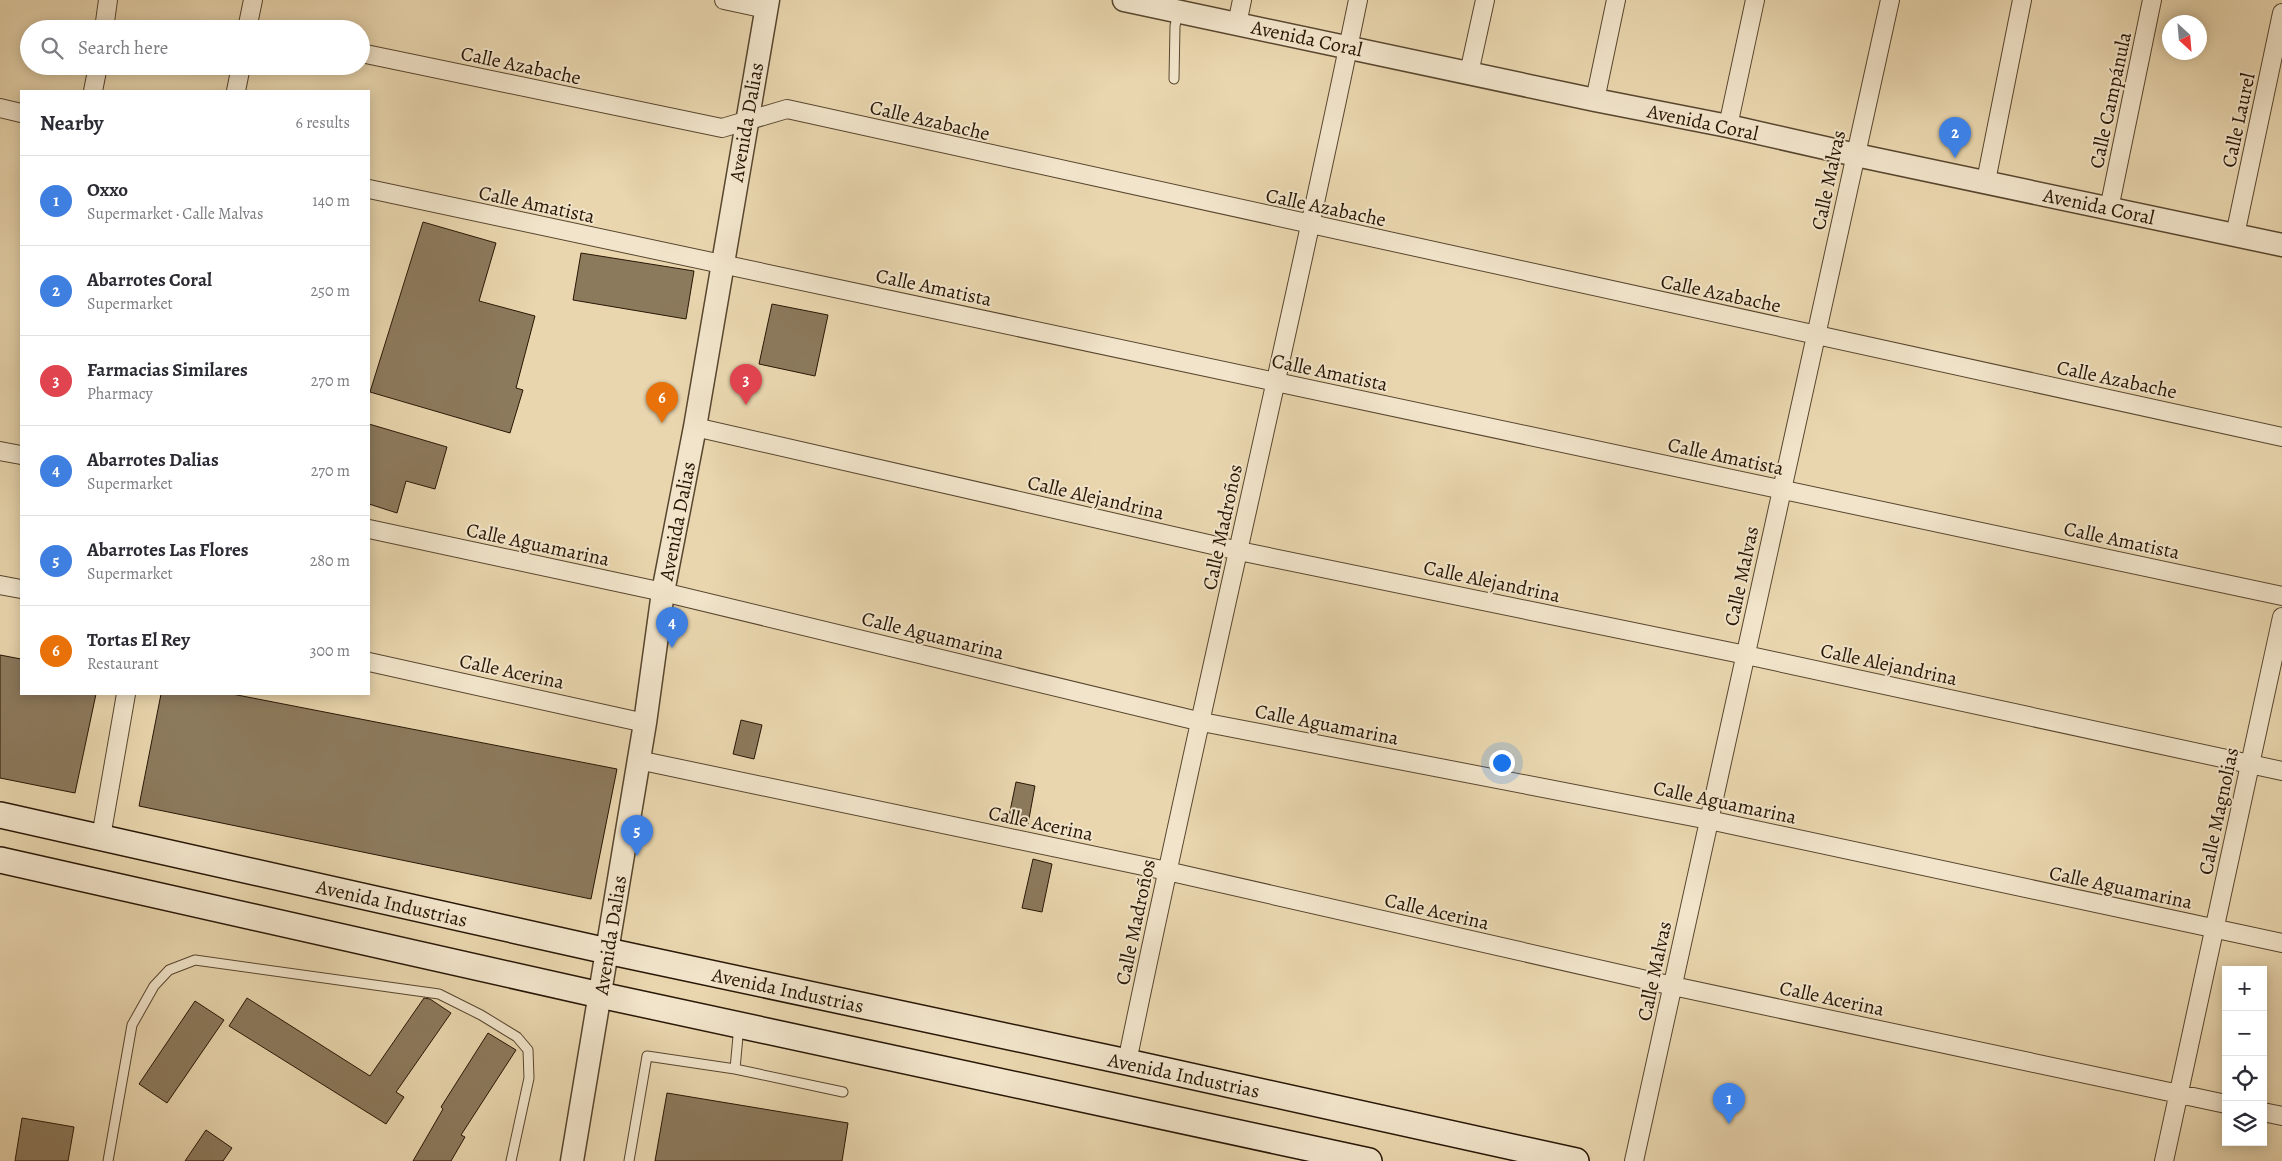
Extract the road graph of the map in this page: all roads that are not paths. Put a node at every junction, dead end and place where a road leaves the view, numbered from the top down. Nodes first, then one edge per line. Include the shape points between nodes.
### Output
1 (108, 0) edge
2 (253, 0) edge
3 (724, 0) edge
4 (1128, 0) edge
5 (1242, 0) edge
6 (1358, 0) edge
7 (1485, 0) edge
8 (1616, 0) edge
9 (1755, 0) edge
10 (1890, 0) edge
11 (2022, 0) edge
12 (2152, 0) edge
13 (767, 4) edge
14 (1178, 11) junction
15 (2282, 13) edge
16 (105, 20) edge
17 (249, 20) edge
18 (1237, 24) junction
19 (1349, 47) junction
20 (370, 55) edge
21 (1469, 73) junction
22 (96, 75) edge
23 (239, 75) edge
24 (1174, 79) dead end
25 (93, 90) edge
26 (236, 90) edge
27 (1595, 100) junction
28 (0, 108) edge
29 (20, 113) edge
30 (746, 121) junction
31 (1728, 126) junction
32 (1856, 155) junction
33 (1986, 181) junction
34 (370, 189) edge
35 (2109, 209) junction
36 (1310, 225) junction
37 (2235, 235) junction
38 (2282, 245) edge
39 (722, 263) junction
40 (1816, 336) junction
41 (1276, 382) junction
42 (695, 427) junction
43 (2282, 437) edge
44 (0, 451) edge
45 (20, 455) edge
46 (1782, 490) junction
47 (370, 529) edge
48 (1239, 551) junction
49 (0, 585) edge
50 (20, 589) edge
51 (663, 592) junction
52 (2282, 596) edge
53 (2282, 618) edge
54 (1746, 655) junction
55 (370, 662) edge
56 (126, 695) edge
57 (1202, 722) junction
58 (645, 723) junction
59 (638, 760) junction
60 (2250, 764) junction
61 (2282, 771) edge
62 (0, 815) edge
63 (1710, 820) junction
64 (101, 837) junction
65 (0, 860) edge
66 (1166, 871) junction
67 (2214, 929) junction
68 (2282, 943) edge
69 (607, 951) junction
70 (1673, 986) junction
71 (600, 996) junction
72 (739, 1025) junction
73 (1128, 1062) junction
74 (735, 1069) junction
75 (843, 1092) dead end
76 (2178, 1094) junction
77 (2222, 1103) edge
78 (2267, 1113) edge
79 (2282, 1116) edge
80 (108, 1161) edge
81 (511, 1161) edge
82 (572, 1161) edge
83 (629, 1161) edge
84 (1368, 1161) edge
85 (1576, 1161) edge
86 (1634, 1161) edge
87 (2164, 1161) edge

1 - 16 street
2 - 17 street
3 - 13 street
4 - 14 street, Avenida Coral
5 - 18 street
6 - 19 street, Calle Madroños
7 - 21 street
8 - 27 street
9 - 31 street
10 - 32 street, Calle Malvas
11 - 33 street
12 - 35 street, Calle Campánula
13 - 30 street, Avenida Dalias
14 - 18 street, Avenida Coral
14 - 24 lane
15 - 37 street, Calle Laurel
18 - 19 street, Avenida Coral
19 - 21 street, Avenida Coral
19 - 36 street, Calle Madroños
20 - 30 street, Calle Azabache via 722,128
21 - 27 street, Avenida Coral
22 - 25 street
23 - 26 street
27 - 31 street, Avenida Coral
28 - 29 street
30 - 36 street, Calle Azabache via 787,109
30 - 39 street, Avenida Dalias
31 - 32 street, Avenida Coral
32 - 33 street, Avenida Coral
32 - 40 street, Calle Malvas
33 - 35 street, Avenida Coral
34 - 39 street, Calle Amatista
35 - 37 street, Avenida Coral
36 - 40 street, Calle Azabache
36 - 41 street, Calle Madroños
37 - 38 street, Avenida Coral
39 - 41 street, Calle Amatista
39 - 42 street, Avenida Dalias
40 - 43 street, Calle Azabache
40 - 46 street, Calle Malvas
41 - 46 street, Calle Amatista
41 - 48 street, Calle Madroños
42 - 48 street, Calle Alejandrina
42 - 51 street, Avenida Dalias
44 - 45 street
46 - 52 street, Calle Amatista
46 - 54 street, Calle Malvas
47 - 51 street, Calle Aguamarina
48 - 54 street, Calle Alejandrina
48 - 57 street, Calle Madroños
49 - 50 street
51 - 57 street, Calle Aguamarina
51 - 58 street, Avenida Dalias
53 - 60 street, Calle Magnolias
54 - 60 street, Calle Alejandrina
54 - 63 street, Calle Malvas
55 - 58 street, Calle Acerina
56 - 64 street
57 - 63 street, Calle Aguamarina
57 - 66 street, Calle Madroños
58 - 59 street, Avenida Dalias
59 - 66 street, Calle Acerina
59 - 69 street, Avenida Dalias
60 - 61 street, Calle Alejandrina
60 - 67 street, Calle Magnolias
62 - 64 main road, Avenida Industrias
63 - 67 street, Calle Aguamarina
63 - 70 street, Calle Malvas
64 - 69 main road, Avenida Industrias
65 - 71 main road
66 - 70 street, Calle Acerina
66 - 73 street, Calle Madroños
67 - 68 street, Calle Aguamarina
67 - 76 street, Calle Magnolias
69 - 71 street, Avenida Dalias
69 - 73 main road, Avenida Industrias
70 - 76 street, Calle Acerina
70 - 86 street, Calle Malvas
71 - 72 main road
71 - 82 street, Avenida Dalias
72 - 74 lane
72 - 84 main road
73 - 85 main road, Avenida Industrias
74 - 75 lane
74 - 83 lane via 647,1056
76 - 77 street, Calle Acerina
76 - 87 street, Calle Magnolias
78 - 79 street
80 - 81 lane via 132,1024 154,986 169,970 196,960 439,994 517,1037 528,1050 528,1078

